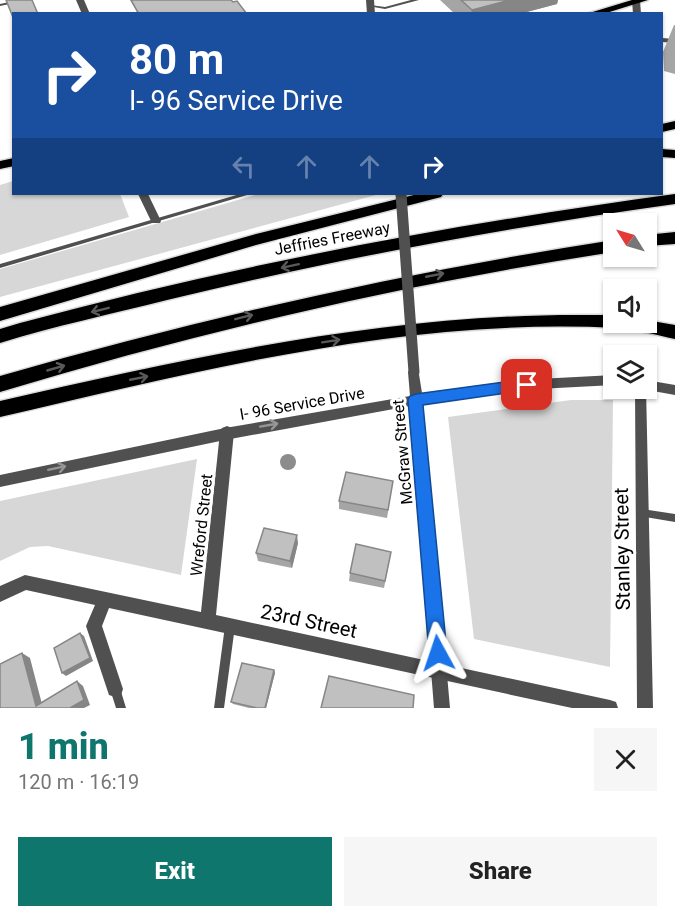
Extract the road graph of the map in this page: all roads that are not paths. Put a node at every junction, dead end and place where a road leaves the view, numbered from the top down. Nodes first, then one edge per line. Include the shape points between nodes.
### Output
1 (27, 0) edge
2 (417, 0) edge
3 (638, 0) edge
4 (0, 5) edge
5 (370, 6) edge
6 (610, 11) edge
7 (143, 195) edge
8 (241, 195) edge
9 (401, 195) edge
10 (431, 195) edge
11 (675, 199) edge
12 (156, 221) junction
13 (675, 238) edge
14 (657, 240) edge
15 (603, 248) edge
16 (0, 266) edge
17 (0, 314) edge
18 (675, 320) edge
19 (657, 321) edge
20 (603, 322) edge
21 (657, 329) edge
22 (675, 332) edge
23 (0, 336) edge
24 (603, 381) edge
25 (0, 384) edge
26 (657, 387) edge
27 (675, 390) edge
28 (641, 399) edge
29 (416, 400) junction
30 (0, 409) edge
31 (227, 432) junction
32 (0, 481) edge
33 (642, 513) junction
34 (675, 518) edge
35 (0, 594) edge
36 (105, 599) junction
37 (208, 621) junction
38 (230, 626) junction
39 (439, 671) junction
40 (115, 689) joint
41 (121, 708) edge
42 (219, 708) edge
43 (442, 708) edge
44 (610, 708) edge
45 (645, 708) edge

1 - 4 lane
2 - 5 lane via 385,8
3 - 6 main road
7 - 12 street
8 - 12 lane
9 - 29 street, McGraw Street, bridge
10 - 17 highway via 256,240
11 -> 23 highway, Jeffries Freeway via 347,254 228,279
12 - 16 lane
13 - 14 highway
25 -> 15 highway via 197,328 327,297
18 - 19 highway
30 -> 20 highway via 110,383 330,341 495,323
21 - 22 highway
24 - 29 street, I- 96 Service Drive via 568,380
26 - 27 street
28 - 33 street, Stanley Street
31 -> 29 street, I- 96 Service Drive
29 - 39 street, McGraw Street
32 -> 31 street, I- 96 Service Drive
31 - 37 street, Wreford Street
33 - 34 lane
33 - 45 street, Stanley Street
35 - 36 street, 23rd Street via 25,582
36 - 37 street, 23rd Street
36 - 40 street via 94,626
37 - 38 street, 23rd Street
38 - 39 street, 23rd Street
38 - 42 lane
39 - 43 street, McGraw Street
39 - 44 street, 23rd Street
40 - 41 lane

